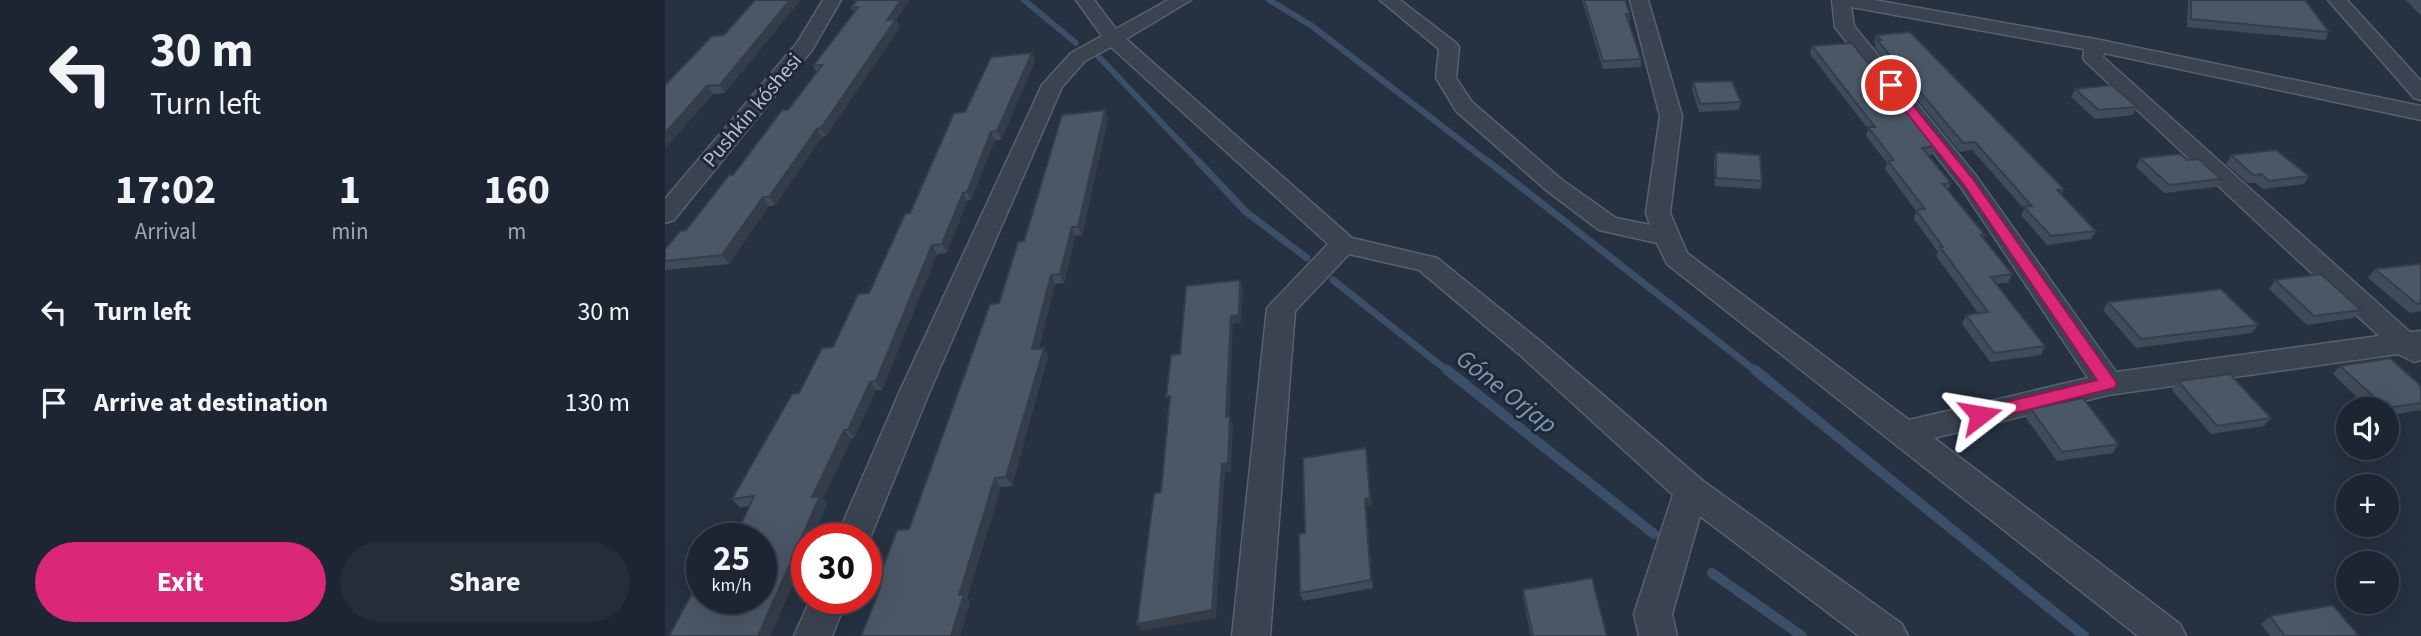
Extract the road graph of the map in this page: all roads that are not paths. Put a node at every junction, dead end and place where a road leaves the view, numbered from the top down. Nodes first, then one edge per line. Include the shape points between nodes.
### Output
1 (832, 0) edge
2 (1085, 0) edge
3 (1182, 0) edge
4 (1389, 0) edge
5 (1639, 0) edge
6 (1842, 0) edge
7 (2337, 0) edge
8 (1112, 37) junction
9 (2095, 46) junction
10 (2391, 59) junction
11 (2421, 62) edge
12 (2421, 94) edge
13 (2421, 113) edge
14 (665, 215) edge
15 (1667, 237) junction
16 (1343, 244) junction
17 (2415, 348) edge
18 (2108, 384) junction
19 (1902, 434) junction
20 (1691, 491) junction
21 (860, 523) edge
22 (822, 614) edge
23 (813, 636) edge
24 (1251, 636) edge
25 (1658, 636) edge
26 (1889, 636) edge
27 (2167, 636) edge

1 - 14 street, Pushkin kóshesi via 804,46
2 - 8 street
3 - 8 street
4 - 15 street via 1449,47 1446,78 1464,106 1554,185 1608,224
5 - 15 street via 1671,116 1658,213
6 - 9 street
6 - 18 street via 1845,27 1969,182
7 - 10 street
8 - 16 street
8 - 21 street via 1078,57 1052,85
9 - 13 street
9 - 17 street via 2093,58
10 - 11 street
10 - 12 street
15 - 19 street via 1676,258
16 - 20 street via 1427,264
16 - 24 street via 1281,308
17 - 18 street
18 - 19 street
19 - 27 street
20 - 25 street via 1653,614
20 - 26 street
22 - 23 street

